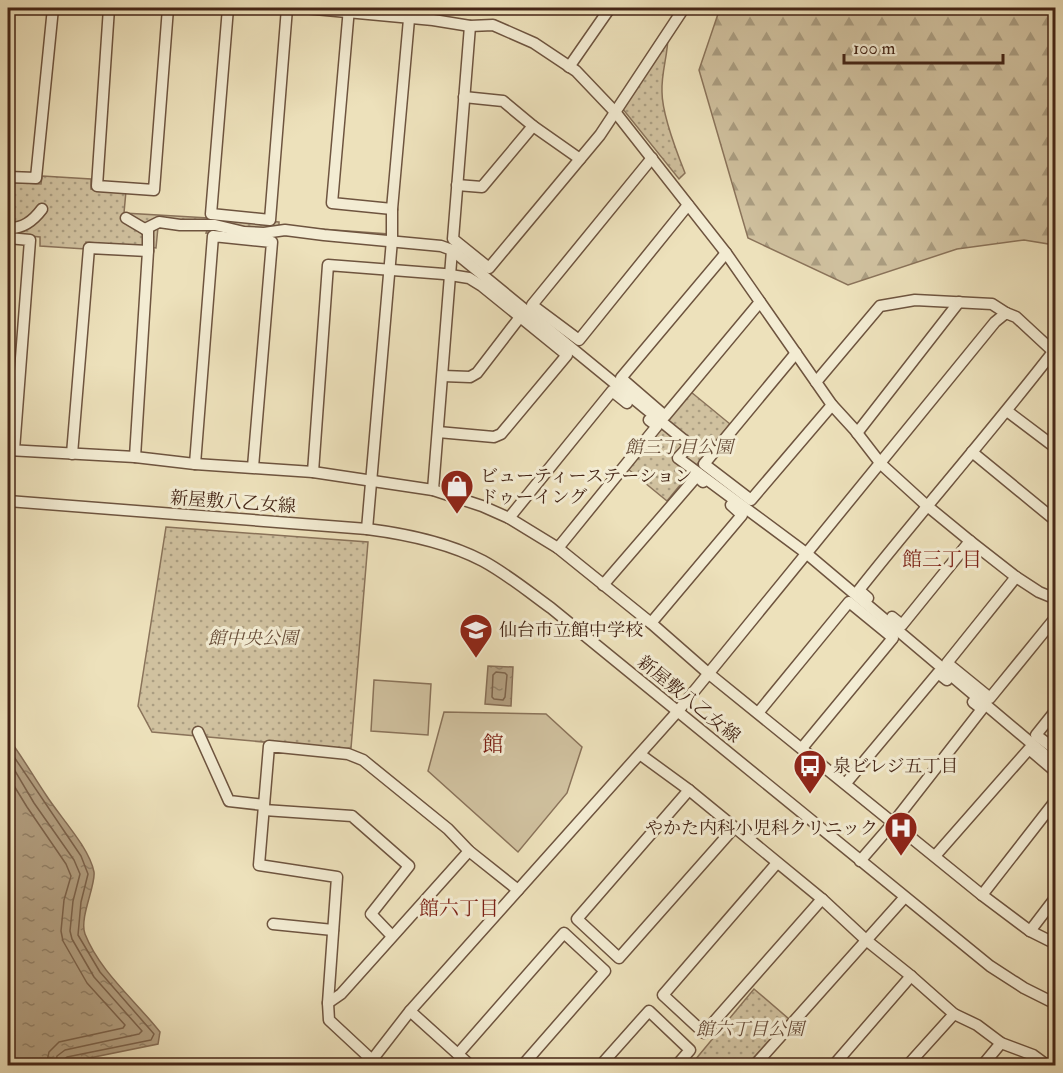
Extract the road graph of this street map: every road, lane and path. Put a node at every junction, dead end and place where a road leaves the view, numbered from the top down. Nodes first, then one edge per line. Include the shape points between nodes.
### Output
1 (53, 8) edge
2 (109, 8) edge
3 (168, 8) edge
4 (228, 8) edge
5 (287, 8) edge
6 (304, 8) edge
7 (607, 8) edge
8 (684, 8) edge
9 (349, 9) edge
10 (409, 13) edge
11 (470, 26) junction
12 (569, 67) junction
13 (464, 97) junction
14 (616, 113) junction
15 (533, 126) junction
16 (652, 158) junction
17 (580, 159) junction
18 (8, 177) edge
19 (458, 185) junction
20 (688, 205) junction
21 (42, 209) dead end
22 (392, 209) junction
23 (126, 218) dead end
24 (8, 228) edge
25 (145, 229) junction
26 (8, 238) edge
27 (392, 240) junction
28 (452, 250) junction
29 (148, 252) junction
30 (726, 253) junction
31 (390, 271) junction
32 (451, 276) junction
33 (759, 302) junction
34 (959, 302) junction
35 (1006, 313) junction
36 (520, 317) junction
37 (1055, 351) edge
38 (796, 353) junction
39 (443, 376) junction
40 (816, 382) junction
41 (832, 405) junction
42 (1007, 411) junction
43 (438, 432) junction
44 (857, 432) junction
45 (1056, 448) edge
46 (11, 450) edge
47 (972, 452) junction
48 (72, 454) junction
49 (135, 458) junction
50 (195, 464) junction
51 (881, 464) junction
52 (253, 467) junction
53 (313, 472) junction
54 (372, 481) junction
55 (433, 490) junction
56 (8, 501) edge
57 (926, 505) junction
58 (510, 518) junction
59 (1056, 521) edge
60 (367, 529) junction
61 (969, 541) junction
62 (558, 548) junction
63 (806, 553) junction
64 (1016, 577) junction
65 (603, 585) junction
66 (1056, 599) edge
67 (1056, 617) edge
68 (651, 623) junction
69 (708, 673) junction
70 (1056, 710) edge
71 (678, 711) junction
72 (758, 713) junction
73 (198, 732) dead end
74 (802, 748) junction
75 (1056, 750) edge
76 (641, 755) junction
77 (1056, 764) edge
78 (1056, 772) edge
79 (846, 783) junction
80 (689, 790) junction
81 (1056, 800) edge
82 (264, 808) junction
83 (893, 823) junction
84 (734, 828) junction
85 (469, 851) junction
86 (935, 856) junction
87 (860, 861) junction
88 (777, 863) junction
89 (518, 890) junction
90 (982, 895) junction
91 (1056, 897) edge
92 (904, 898) junction
93 (822, 900) junction
94 (273, 924) dead end
95 (333, 930) junction
96 (1029, 931) junction
97 (392, 936) junction
98 (866, 940) junction
99 (1056, 944) edge
100 (911, 976) junction
101 (328, 1003) junction
102 (1056, 1004) edge
103 (410, 1011) junction
104 (954, 1014) junction
105 (1001, 1043) junction
106 (458, 1054) junction
107 (375, 1063) edge
108 (471, 1065) edge
109 (522, 1065) edge
110 (600, 1065) edge
111 (676, 1065) edge
112 (754, 1065) edge
113 (833, 1065) edge
114 (907, 1065) edge
115 (982, 1065) edge
116 (1048, 1065) edge

1 - 18 street via 36,178
2 - 3 street via 97,186 154,190
4 - 5 street via 212,214 270,220
6 - 9 street
7 - 12 street
8 - 14 street
9 - 10 street
9 - 22 street via 332,203
10 - 11 street
10 - 22 street
11 - 12 street via 493,25 508,31 548,51
11 - 13 street
12 - 14 street
13 - 15 street via 503,101
13 - 19 street
14 - 16 street
14 - 17 street
15 - 17 street
15 - 19 street via 482,187
16 - 20 street
16 - 20 street via 532,305 579,340
17 - 19 street via 489,268 453,238
20 - 30 street
21 - 24 street via 26,225
22 - 27 street
23 - 25 street
25 - 27 street via 159,222 215,225 244,232 285,230
25 - 29 street
26 - 46 street via 30,240
27 - 28 street
27 - 31 street
28 - 32 street
28 - 63 street via 690,445 678,458
29 - 48 street via 89,248
29 - 49 street
30 - 33 street
30 - 33 street via 621,378 665,416
31 - 32 street
31 - 53 street via 328,265
31 - 54 street
32 - 36 street via 469,278
32 - 39 street
33 - 38 street
34 - 35 street via 992,304
34 - 40 street via 915,300 880,306
34 - 44 street
35 - 37 street
35 - 51 street
36 - 39 street via 477,373 470,377
36 - 43 street via 567,355 501,434 494,437
37 - 42 street
38 - 40 street
38 - 41 street via 704,464 751,500
39 - 43 street
40 - 41 street
41 - 44 street
42 - 45 street
42 - 47 street
43 - 55 street
44 - 51 street
46 - 48 street
47 - 57 street
47 - 59 street
48 - 49 street
49 - 50 street
50 - 52 street
50 - 52 street via 213,236 272,242
51 - 57 street
51 - 63 street
52 - 53 street
53 - 54 street
54 - 55 street
54 - 60 street
55 - 58 street
56 - 60 street, 新屋敷八乙女線
57 - 61 street
57 - 61 street via 859,590 902,625
58 - 62 street
58 - 62 street via 612,391 657,426
60 - 71 street, 新屋敷八乙女線 via 424,539 481,560 551,608
61 - 64 street
62 - 65 street
63 - 69 street
63 - 77 street
64 - 66 street
64 - 67 street via 947,663 990,698
65 - 68 street
65 - 68 street via 696,476 742,515
68 - 69 street
69 - 71 street
69 - 72 street
70 - 75 street via 1036,735
71 - 76 street
71 - 87 street, 新屋敷八乙女線
72 - 74 street
72 - 74 street via 849,602 893,638
73 - 82 street via 228,801
74 - 79 street
76 - 80 street
76 - 89 street
78 - 86 street via 1029,749
79 - 83 street
79 - 83 street via 938,673 982,709
80 - 84 street
80 - 84 street via 577,919 619,958
81 - 90 street
82 - 85 street via 269,746 348,754 363,760 448,829
82 - 95 street via 259,865 337,877
82 - 97 street via 352,816 409,866 371,914
83 - 86 street
83 - 87 street
84 - 88 street
85 - 89 street
85 - 97 street
86 - 90 street
87 - 92 street, 新屋敷八乙女線
88 - 93 street
88 - 93 street via 663,995 704,1033
89 - 103 street
90 - 96 street
91 - 96 street
92 - 98 street
92 - 102 street, 新屋敷八乙女線 via 990,966
93 - 98 street
94 - 95 street
95 - 101 street
96 - 99 street
97 - 101 street via 341,994
98 - 100 street
98 - 112 street
100 - 104 street
100 - 113 street
101 - 107 street via 329,1020
103 - 106 street
103 - 107 street
104 - 105 street
104 - 114 street
105 - 115 street
105 - 116 street
106 - 108 street
106 - 109 street via 564,933 605,971
110 - 111 street via 649,1011 690,1050

